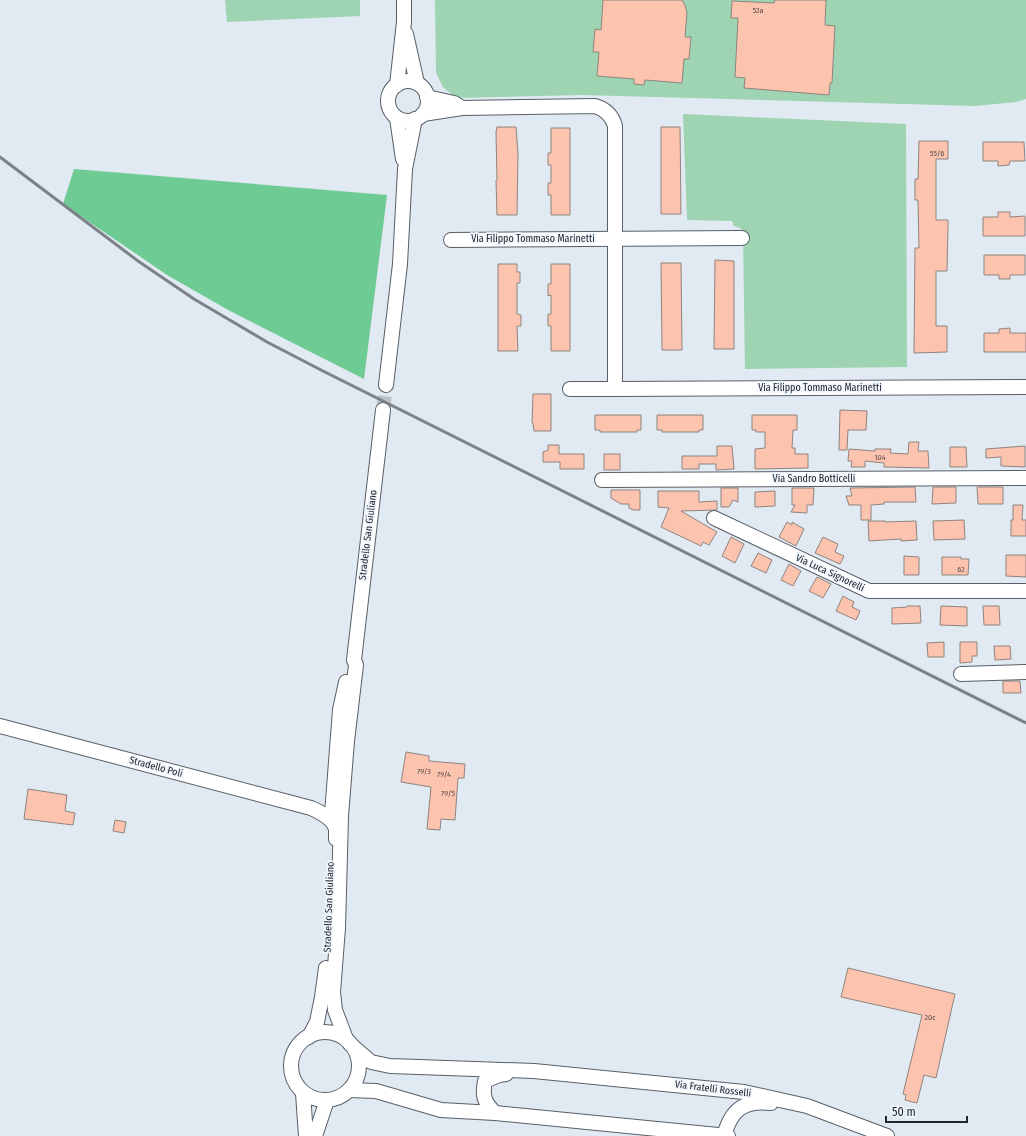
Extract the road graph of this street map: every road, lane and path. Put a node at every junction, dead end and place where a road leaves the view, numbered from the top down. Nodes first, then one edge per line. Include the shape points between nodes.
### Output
1 (404, 0) edge
2 (404, 22) junction
3 (417, 83) junction
4 (397, 85) junction
5 (427, 97) junction
6 (462, 108) junction
7 (419, 117) junction
8 (397, 118) junction
9 (405, 169) junction
10 (742, 238) dead end
11 (614, 239) junction
12 (451, 240) dead end
13 (386, 385) tunnel mouth
14 (1026, 387) edge
15 (570, 389) dead end
16 (615, 389) junction
17 (383, 410) tunnel mouth
18 (1026, 478) edge
19 (602, 480) dead end
20 (714, 518) dead end
21 (1026, 591) edge
22 (354, 660) junction
23 (1026, 672) edge
24 (961, 674) dead end
25 (0, 726) edge
26 (349, 728) junction
27 (335, 766) junction
28 (333, 790) junction
29 (311, 808) junction
30 (331, 822) junction
31 (340, 876) junction
32 (309, 1037) junction
33 (348, 1042) junction
34 (534, 1071) junction
35 (349, 1090) junction
36 (303, 1092) junction
37 (327, 1100) junction
38 (807, 1106) junction
39 (495, 1113) junction
40 (634, 1126) junction
41 (306, 1136) edge
42 (315, 1136) edge
43 (668, 1136) edge
44 (726, 1136) edge
45 (886, 1136) edge

1 - 2 street
2 - 3 street
2 - 4 street
3 - 4 street via 406,81
3 - 5 street
4 - 8 street via 390,92 388,101 390,110
5 - 6 street via 454,103
5 - 7 street via 427,107
6 - 7 street
6 - 11 street via 595,106 609,114 615,126
7 - 8 street via 406,121
7 - 9 street
8 - 9 street
9 - 13 street via 400,264
10 - 11 street, Via Filippo Tommaso Marinetti
11 - 12 street, Via Filippo Tommaso Marinetti
11 - 16 street
14 - 16 street, Via Filippo Tommaso Marinetti
15 - 16 street, Via Filippo Tommaso Marinetti
17 - 22 street, Stradello San Giuliano
18 - 19 street, Via Sandro Botticelli
20 - 21 street, Via Luca Signorelli via 869,591
22 - 26 street, Stradello San Giuliano via 356,665
22 - 27 street, Stradello San Giuliano via 350,664 340,710
23 - 24 street
25 - 29 street, Stradello Poli
26 - 27 street, Stradello San Giuliano via 343,734 339,763
26 - 31 street, Stradello San Giuliano via 341,816
27 - 28 street, Stradello San Giuliano
28 - 29 street via 321,804
28 - 30 street, Stradello San Giuliano
29 - 30 street, Stradello Poli via 321,812
30 - 31 street, Stradello San Giuliano via 336,829 336,871
30 - 32 street, Stradello San Giuliano via 328,952 317,1022
31 - 33 street, Stradello San Giuliano via 333,992 335,1010
32 - 33 street via 328,1032
32 - 36 street via 296,1048 292,1060 295,1083
33 - 34 street, Via Fratelli Rosselli via 371,1062 390,1066
33 - 35 street via 358,1058 359,1067 356,1081
34 - 38 street, Via Fratelli Rosselli via 744,1092
34 - 39 street, Via Fratelli Rosselli via 499,1075 485,1081 484,1099
35 - 37 street
35 - 39 street via 376,1091 441,1110
36 - 37 street via 311,1097
36 - 41 street
37 - 42 street
38 - 44 street via 759,1102 742,1107 731,1116
38 - 45 street, Via Fratelli Rosselli
39 - 40 street
40 - 43 street via 638,1132
40 - 44 street

